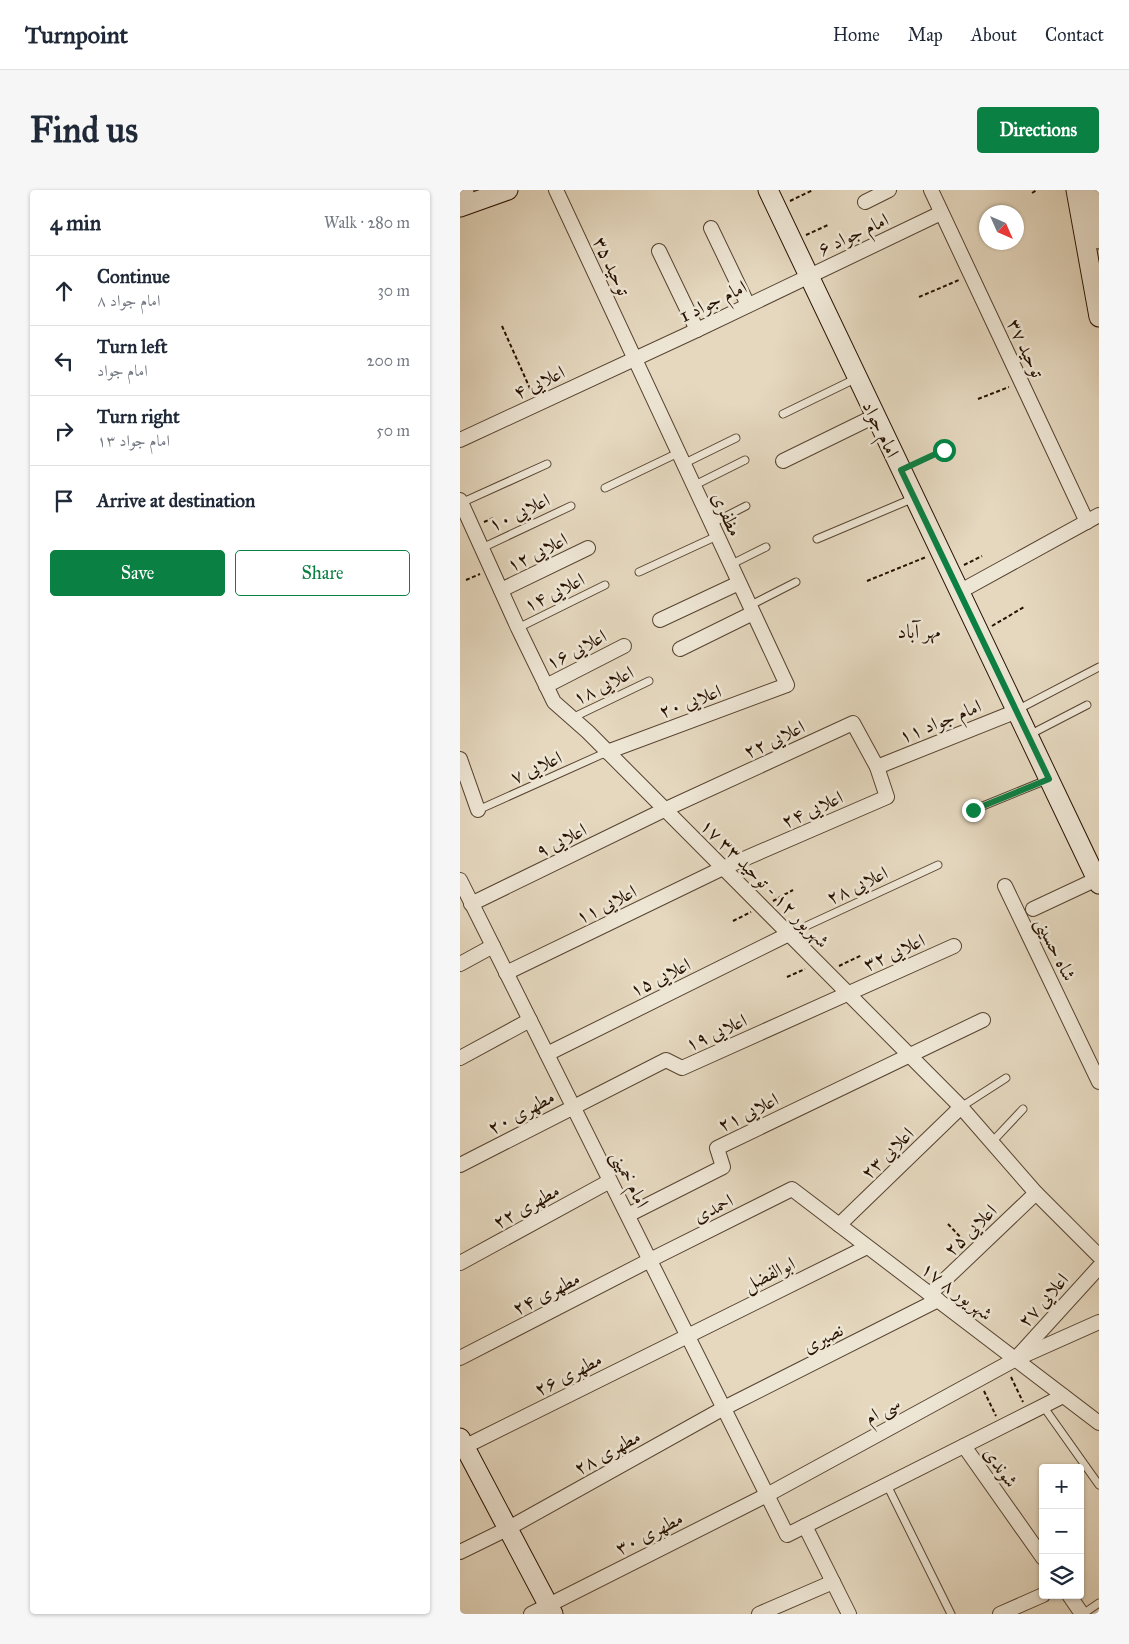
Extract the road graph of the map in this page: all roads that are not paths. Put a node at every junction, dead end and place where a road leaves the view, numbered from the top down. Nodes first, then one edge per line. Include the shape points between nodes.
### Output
1 (464, 190) edge
2 (508, 190) edge
3 (556, 190) edge
4 (768, 190) edge
5 (889, 190) edge
6 (931, 190) edge
7 (1076, 190) edge
8 (1089, 190) edge
9 (460, 191) edge
10 (865, 202) dead end
11 (460, 206) edge
12 (941, 213) junction
13 (711, 228) dead end
14 (1099, 239) edge
15 (659, 251) dead end
16 (808, 275) junction
17 (748, 305) junction
18 (1099, 317) edge
19 (697, 330) junction
20 (634, 359) junction
21 (857, 378) junction
22 (783, 414) dead end
23 (875, 416) junction
24 (736, 438) dead end
25 (460, 440) edge
26 (680, 459) junction
27 (745, 460) dead end
28 (783, 461) dead end
29 (547, 464) dead end
30 (693, 486) junction
31 (605, 488) dead end
32 (914, 498) junction
33 (461, 502) edge
34 (571, 506) dead end
35 (746, 506) dead end
36 (1093, 519) edge
37 (714, 530) junction
38 (817, 539) dead end
39 (766, 547) dead end
40 (482, 548) junction
41 (588, 548) dead end
42 (730, 565) junction
43 (639, 572) dead end
44 (738, 582) junction
45 (796, 582) dead end
46 (605, 585) dead end
47 (501, 590) junction
48 (959, 592) junction
49 (751, 609) junction
50 (660, 620) dead end
51 (518, 628) junction
52 (624, 646) dead end
53 (680, 649) dead end
54 (1099, 667) edge
55 (649, 681) dead end
56 (787, 685) joint
57 (546, 686) junction
58 (1087, 705) dead end
59 (1017, 710) junction
60 (572, 718) junction
61 (1029, 736) junction
62 (607, 752) junction
63 (460, 758) edge
64 (877, 767) junction
65 (1049, 779) junction
66 (478, 810) joint
67 (666, 810) junction
68 (973, 810) dead end
69 (938, 865) dead end
70 (723, 868) junction
71 (460, 880) edge
72 (1098, 881) edge
73 (1005, 886) dead end
74 (472, 904) junction
75 (1033, 909) dead end
76 (789, 934) junction
77 (493, 946) junction
78 (954, 946) dead end
79 (460, 964) edge
80 (506, 973) junction
81 (848, 992) junction
82 (530, 1020) junction
83 (982, 1020) dead end
84 (547, 1054) junction
85 (910, 1055) junction
86 (460, 1058) edge
87 (1006, 1078) dead end
88 (1099, 1082) edge
89 (573, 1106) junction
90 (960, 1107) junction
91 (1023, 1109) dead end
92 (992, 1142) junction
93 (460, 1165) edge
94 (610, 1181) junction
95 (792, 1190) joint
96 (1036, 1193) junction
97 (628, 1216) junction
98 (839, 1225) junction
99 (867, 1247) junction
100 (1099, 1256) edge
101 (650, 1260) junction
102 (460, 1263) edge
103 (1099, 1267) edge
104 (934, 1297) junction
105 (1099, 1322) edge
106 (688, 1335) junction
107 (460, 1358) edge
108 (1010, 1362) junction
109 (1063, 1396) junction
110 (1043, 1406) junction
111 (724, 1408) junction
112 (1099, 1423) edge
113 (462, 1445) edge
114 (964, 1446) junction
115 (886, 1485) junction
116 (1099, 1485) edge
117 (767, 1495) junction
118 (805, 1526) junction
119 (507, 1529) junction
120 (460, 1552) edge
121 (1040, 1554) edge
122 (833, 1582) junction
123 (1039, 1597) edge
124 (1072, 1599) edge
125 (1099, 1603) edge
126 (550, 1610) edge
127 (531, 1614) edge
128 (759, 1614) edge
129 (849, 1614) edge
130 (951, 1614) edge
131 (1000, 1614) edge
132 (1083, 1614) edge

1 - 9 street
2 - 11 street
3 - 20 street, توحید ۳۵
4 - 16 street, امام جواد
5 - 10 street
6 - 12 street, توحید ۳۷
7 - 18 street
8 - 14 street
12 - 16 street, امام جواد ۶
12 - 36 street, توحید ۳۷ via 1021,382
13 - 17 street
15 - 19 street
16 - 17 street, امام جواد 1
16 - 21 street, امام جواد
17 - 19 street, امام جواد 1
19 - 20 street, امام جواد 1
20 - 25 street, اعلایی ۴
20 - 26 street, مظفری
21 - 22 lane
21 - 23 street, امام جواد
23 - 28 street
23 - 32 street, امام جواد
24 - 26 lane
26 - 30 street, مظفری
26 - 31 lane
27 - 30 lane
29 - 33 lane
30 - 37 street, مظفری
32 - 38 lane
32 - 48 street, امام جواد
33 - 40 street, ۱۷ شهریور ۱۲ - توحید ۳۳
34 - 40 lane, اعلایی ۱۰
35 - 37 lane
36 - 48 street
37 - 42 street, مظفری
37 - 43 lane
39 - 42 lane
40 - 47 street, ۱۷ شهریور ۱۲ - توحید ۳۳
41 - 47 street, اعلایی ۱۲
42 - 44 street, مظفری
44 - 49 street, مظفری
44 - 50 street
45 - 49 lane
46 - 51 lane, اعلایی ۱۴
47 - 51 street, ۱۷ شهریور ۱۲ - توحید ۳۳
48 - 59 street, امام جواد
49 - 53 street
49 - 56 street, مظفری
51 - 57 street, ۱۷ شهریور ۱۲ - توحید ۳۳
52 - 57 street, اعلایی ۱۶
54 - 59 lane
55 - 60 lane, اعلایی ۱۸
56 - 62 street, اعلایی ۲۰
57 - 60 street, ۱۷ شهریور ۱۲ - توحید ۳۳ via 554,702
58 - 61 lane
59 - 61 street, امام جواد
59 - 64 street, امام جواد ۱۱
60 - 62 street, ۱۷ شهریور ۱۲ - توحید ۳۳
61 - 65 street, امام جواد
62 - 66 lane, اعلایی ۷
62 - 67 street, ۱۷ شهریور ۱۲ - توحید ۳۳
63 - 66 street
64 - 67 street, اعلایی ۲۲ via 853,723
64 - 70 street, اعلایی ۲۴ via 887,797
65 - 68 lane
65 - 72 street, امام جواد
67 - 70 street, ۱۷ شهریور ۱۲ - توحید ۳۳
67 - 74 street, اعلایی ۹
69 - 76 lane, اعلایی ۲۸
70 - 76 street, ۱۷ شهریور ۱۲ - توحید ۳۳
70 - 80 street, اعلایی ۱۱
71 - 74 street, امام خمینی
72 - 75 street
73 - 88 street, شاه حسینی
74 - 77 street, امام خمینی
76 - 81 street, ۱۷ شهریور ۱۲ - توحید ۳۳
76 - 84 street, اعلایی ۱۵
77 - 79 street
77 - 80 street, امام خمینی
78 - 81 street, اعلایی ۳۲
80 - 82 street, امام خمینی
81 - 85 street, ۱۷ شهریور ۱۲ - توحید ۳۳
81 - 89 street, اعلایی ۱۹ via 682,1068 666,1060
82 - 84 street, امام خمینی
82 - 86 street
83 - 85 street
84 - 89 street, امام خمینی
85 - 90 street, ۱۷ شهریور ۱۲ - توحید ۳۳
85 - 97 street, اعلایی ۲۱ via 717,1148 723,1166
87 - 90 lane
89 - 93 street, مطهری ۲۰
89 - 94 street, امام خمینی
90 - 92 street, ۱۷ شهریور ۱۲ - توحید ۳۳
90 - 98 street, اعلایی ۲۳
91 - 92 lane
92 - 96 street, ۱۷ شهریور ۱۲ - توحید ۳۳
94 - 97 street, امام خمینی
94 - 102 street, مطهری ۲۲
95 - 98 street, ۱۷ شهریور ۸
95 - 101 street, احمدی
96 - 100 street, ۱۷ شهریور ۱۲ - توحید ۳۳
96 - 104 street, اعلایی ۲۵ via 974,1252
97 - 101 street, امام خمینی
98 - 99 street, ۱۷ شهریور ۸
99 - 104 street, ۱۷ شهریور ۸
99 - 106 street, ابوالفضل
101 - 106 street, امام خمینی
101 - 107 street, مطهری ۲۴
103 - 108 street, اعلایی ۲۷
104 - 108 street, ۱۷ شهریور ۸
104 - 111 street, نصیری
105 - 108 street
106 - 111 street, امام خمینی
106 - 113 street, مطهری ۲۶
108 - 109 street, ۱۷ شهریور ۸
108 - 117 street, سی ام
109 - 110 street
109 - 112 street, ۱۷ شهریور ۸
110 - 114 street
110 - 116 lane
111 - 117 street, امام خمینی
111 - 119 street, مطهری ۲۸
113 - 119 street
114 - 115 street
114 - 121 street, شوندی
115 - 118 street
115 - 130 lane
117 - 118 street, امام خمینی via 787,1535
117 - 126 street, مطهری ۳۰
118 - 122 street
119 - 120 street, مطهری ۲۸
119 - 126 street
122 - 128 street
122 - 129 street
123 - 131 street
124 - 132 street
125 - 132 lane
126 - 127 street, مطهری ۳۰

